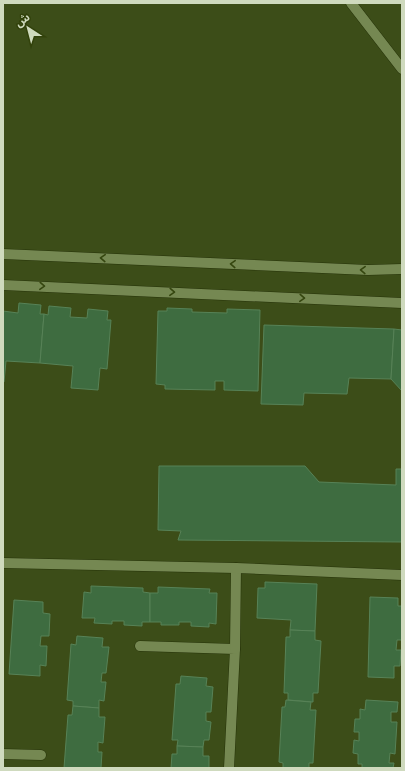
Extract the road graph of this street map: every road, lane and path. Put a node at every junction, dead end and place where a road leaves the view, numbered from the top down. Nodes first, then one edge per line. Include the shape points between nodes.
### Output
1 (351, 3) edge
2 (402, 69) edge
3 (3, 254) edge
4 (402, 269) edge
5 (3, 284) edge
6 (402, 304) edge
7 (3, 564) edge
8 (236, 568) junction
9 (402, 575) edge
10 (140, 646) dead end
11 (234, 649) junction
12 (3, 754) edge
13 (41, 756) dead end
14 (229, 768) edge

1 - 2 street
4 -> 3 street via 368,270
5 -> 6 street
7 - 8 street
8 - 9 street
8 - 11 street
10 - 11 street
11 - 14 street
12 - 13 street

